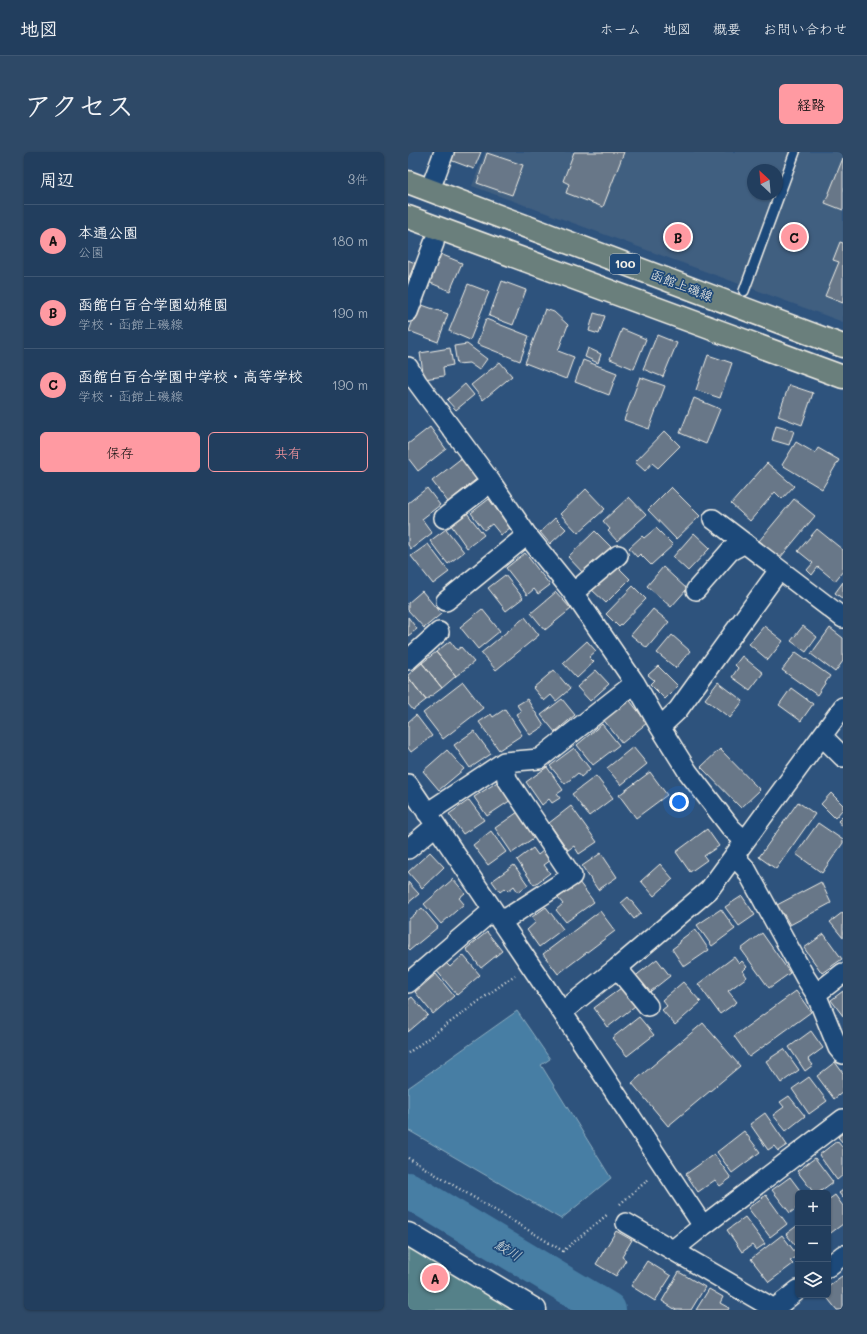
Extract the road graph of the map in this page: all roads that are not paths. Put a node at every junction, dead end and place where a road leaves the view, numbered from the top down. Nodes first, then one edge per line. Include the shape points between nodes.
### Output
1 (444, 152) edge
2 (795, 152) edge
3 (434, 179) dead end
4 (408, 182) edge
5 (408, 217) edge
6 (434, 243) dead end
7 (744, 291) dead end
8 (408, 312) edge
9 (843, 346) edge
10 (408, 367) edge
11 (843, 377) edge
12 (492, 482) junction
13 (444, 518) dead end
14 (713, 519) dead end
15 (527, 534) junction
16 (744, 543) junction
17 (618, 555) dead end
18 (779, 570) junction
19 (696, 590) dead end
20 (573, 593) junction
21 (446, 601) dead end
22 (843, 618) edge
23 (439, 632) dead end
24 (408, 660) edge
25 (635, 683) junction
26 (843, 707) edge
27 (660, 727) junction
28 (822, 736) junction
29 (843, 757) edge
30 (504, 762) junction
31 (408, 784) edge
32 (431, 819) junction
33 (740, 849) junction
34 (408, 850) edge
35 (497, 916) junction
36 (617, 968) junction
37 (843, 973) edge
38 (408, 983) edge
39 (816, 994) junction
40 (648, 1006) dead end
41 (562, 1012) junction
42 (843, 1054) edge
43 (843, 1119) edge
44 (626, 1223) dead end
45 (704, 1226) junction
46 (408, 1234) edge
47 (673, 1250) junction
48 (843, 1255) edge
49 (831, 1265) edge
50 (795, 1292) edge
51 (775, 1309) edge
52 (536, 1310) edge

1 - 3 street
2 - 7 lane
4 - 9 main road, 函館上磯線 / 100
5 - 11 main road, 100
6 - 8 street
10 - 12 street
12 - 13 street
12 - 15 street
14 - 16 street
15 - 20 street
15 - 21 street
16 - 18 street
16 - 19 street via 730,551
17 - 20 street
18 - 22 street
18 - 27 street via 678,710
20 - 25 street
23 - 24 street
25 - 27 street
25 - 30 street via 539,759
26 - 28 street
27 - 33 street via 688,772 731,828
28 - 29 street
28 - 33 street
30 - 32 street
30 - 35 street via 507,778 572,876
31 - 32 street
32 - 34 street
32 - 35 street
33 - 36 street via 709,890
33 - 39 street via 746,870
35 - 38 street
35 - 41 street
36 - 40 street
36 - 41 street
37 - 39 street
39 - 42 street via 838,1048
41 - 45 street
43 - 45 street
44 - 47 street
45 - 47 street
46 - 52 street
47 - 51 street
48 - 49 street
50 - 51 street

